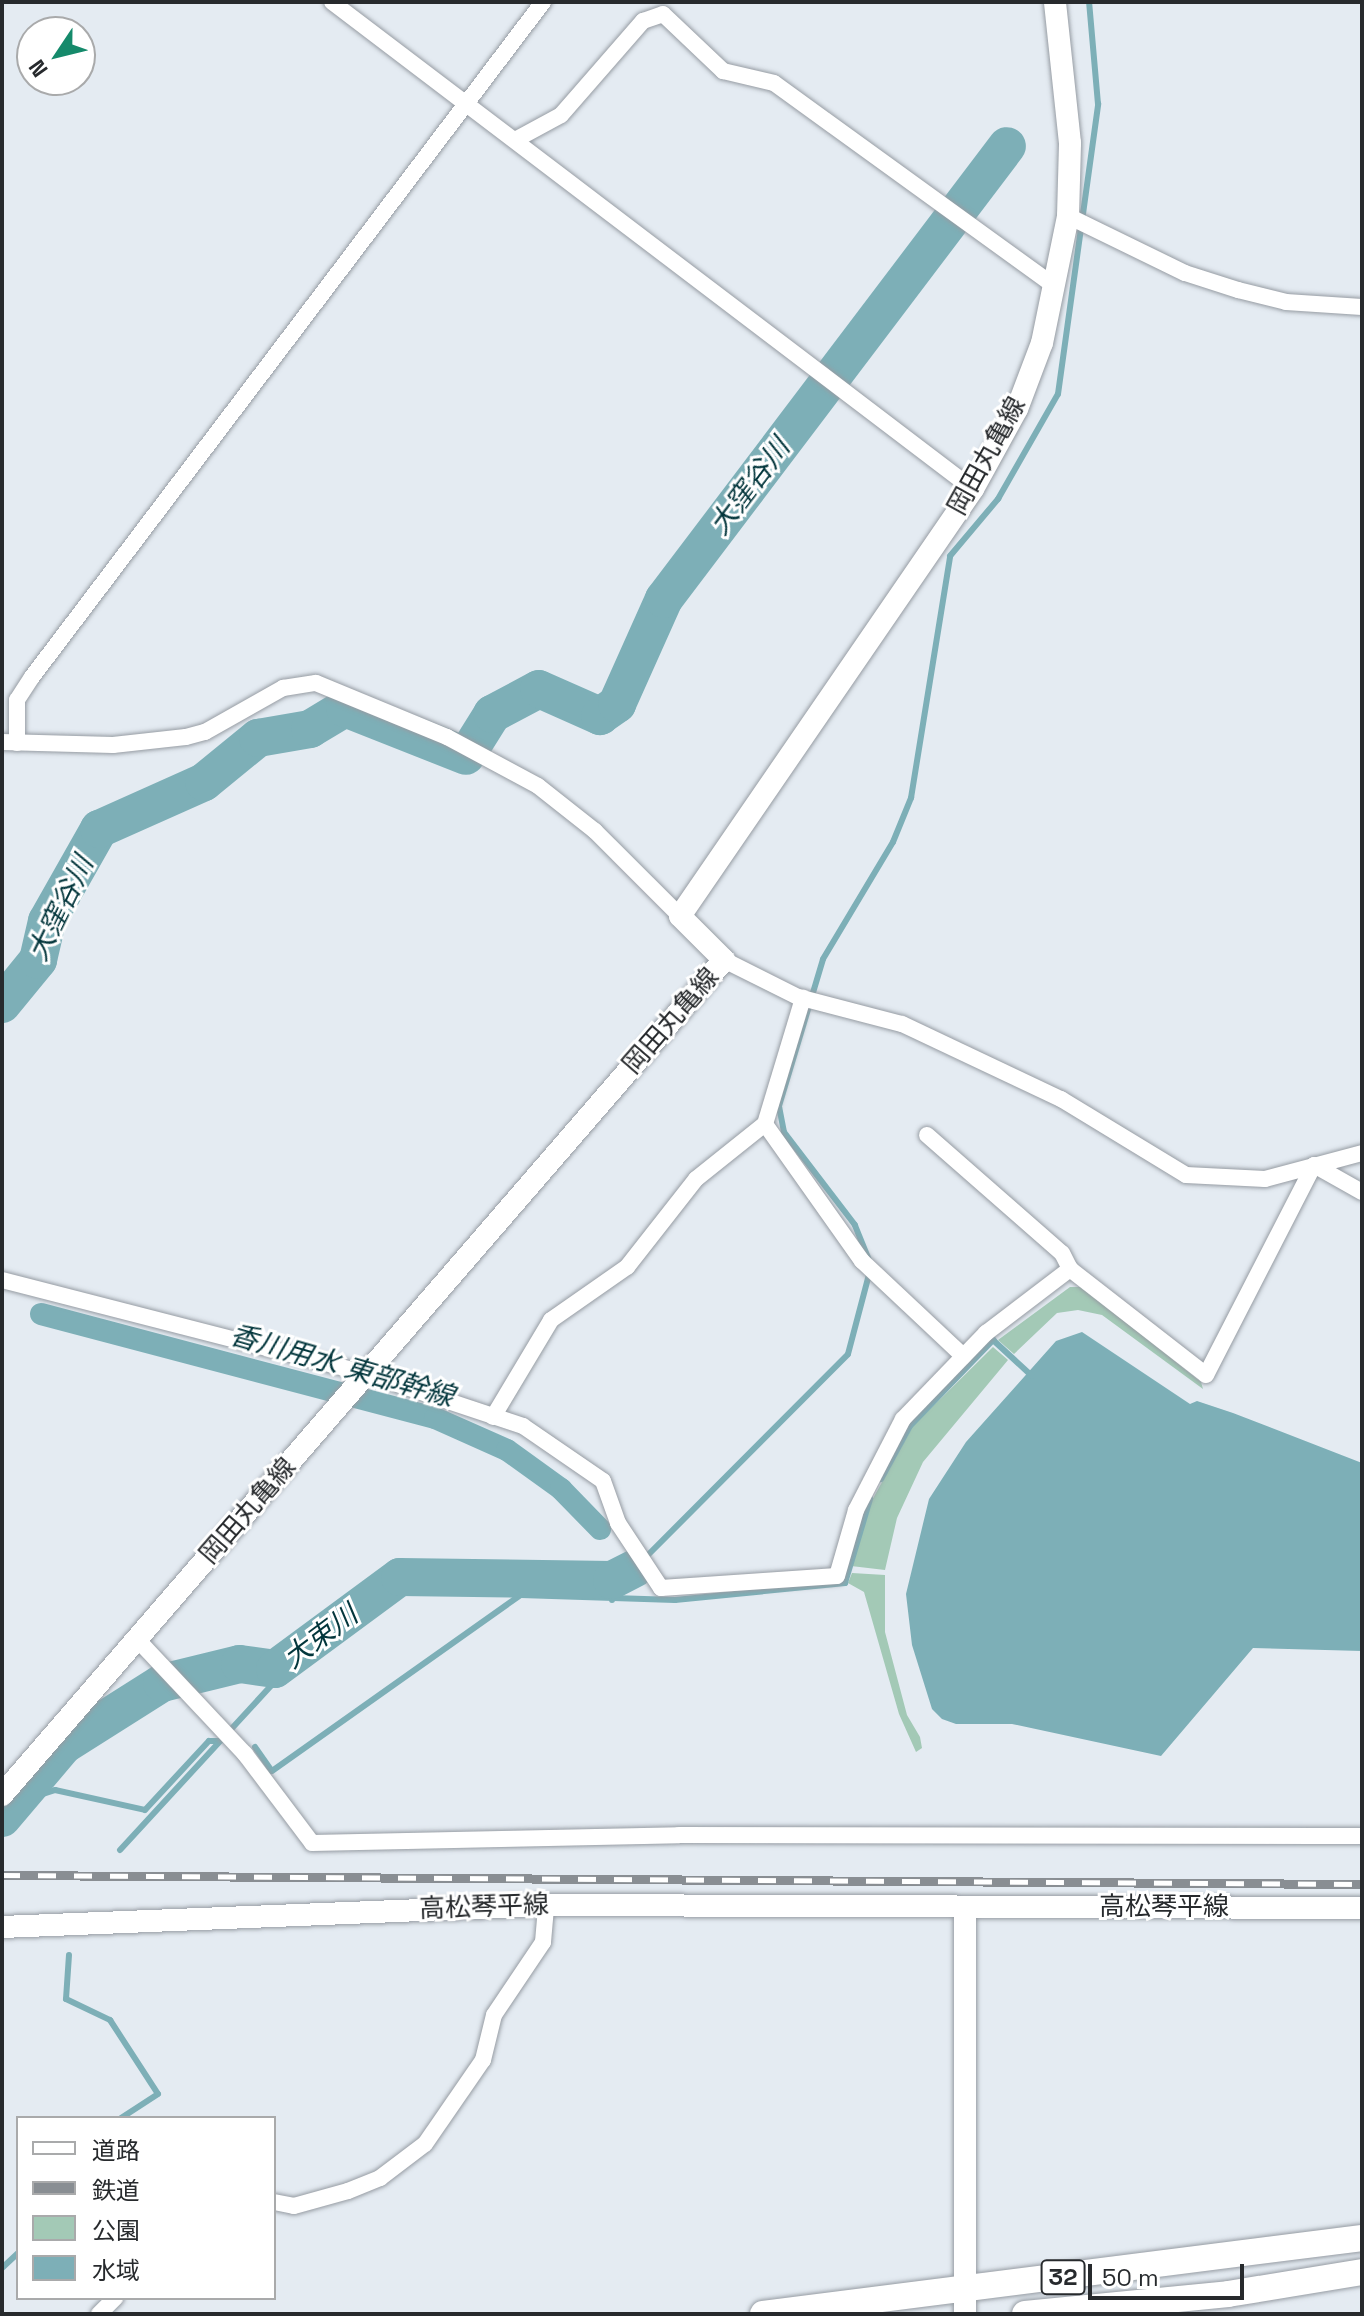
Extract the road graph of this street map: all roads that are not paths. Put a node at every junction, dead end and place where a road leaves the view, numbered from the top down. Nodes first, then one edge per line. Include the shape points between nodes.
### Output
1 (332, 2) edge
2 (543, 2) edge
3 (1055, 2) edge
4 (466, 104) junction
5 (515, 140) junction
6 (1079, 219) junction
7 (1056, 287) junction
8 (1362, 307) edge
9 (973, 489) junction
10 (10, 742) edge
11 (680, 916) junction
12 (724, 960) junction
13 (809, 999) junction
14 (765, 1124) junction
15 (927, 1135) dead end
16 (1362, 1153) edge
17 (1314, 1165) junction
18 (1362, 1192) edge
19 (1070, 1269) junction
20 (2, 1280) edge
21 (963, 1356) junction
22 (362, 1379) junction
23 (493, 1417) junction
24 (137, 1639) junction
25 (2, 1795) edge
26 (1362, 1836) edge
27 (546, 1905) junction
28 (965, 1907) junction
29 (1362, 1908) edge
30 (2, 1927) edge
31 (276, 2202) edge
32 (1362, 2238) edge
33 (1362, 2272) edge
34 (964, 2301) edge
35 (763, 2314) edge
36 (1025, 2314) edge

1 - 4 street
2 - 4 street
3 - 6 main road, 岡田丸亀線
4 - 5 street
4 - 10 street via 32,677 17,700
5 - 7 street via 561,115 643,21 663,14 723,71 774,83
5 - 9 street
6 - 7 main road, 岡田丸亀線
6 - 8 street via 1185,273 1238,290 1286,302
7 - 9 main road, 岡田丸亀線 via 1017,409
9 - 11 main road, 岡田丸亀線
10 - 11 street via 113,745 186,737 205,732 283,688 316,683 447,737 538,786 595,831
11 - 12 main road, 岡田丸亀線
12 - 13 street
12 - 22 main road, 岡田丸亀線
13 - 14 street
13 - 17 street via 902,1024 1061,1099 1186,1175 1255,1180
14 - 21 street via 869,1266
14 - 23 street via 696,1179 627,1267 551,1320
15 - 19 street via 1062,1253
16 - 17 street
17 - 18 street
17 - 19 street via 1206,1375
19 - 21 street
20 - 22 street
21 - 23 street via 903,1419 872,1470 837,1576 661,1588 618,1523 603,1481 523,1426
22 - 23 street
22 - 24 main road, 岡田丸亀線
24 - 25 main road, 岡田丸亀線
24 - 26 street via 245,1754 312,1843 679,1835
27 - 28 main road, 高松琴平線
27 - 30 main road, 高松琴平線
27 - 31 street via 543,1942 494,2015 483,2060 425,2144 380,2178 348,2191 294,2206
28 - 29 main road, 高松琴平線
28 - 34 main road
32 - 34 highway, 32
33 - 36 highway, 32 via 1228,2294
34 - 35 highway, 32

